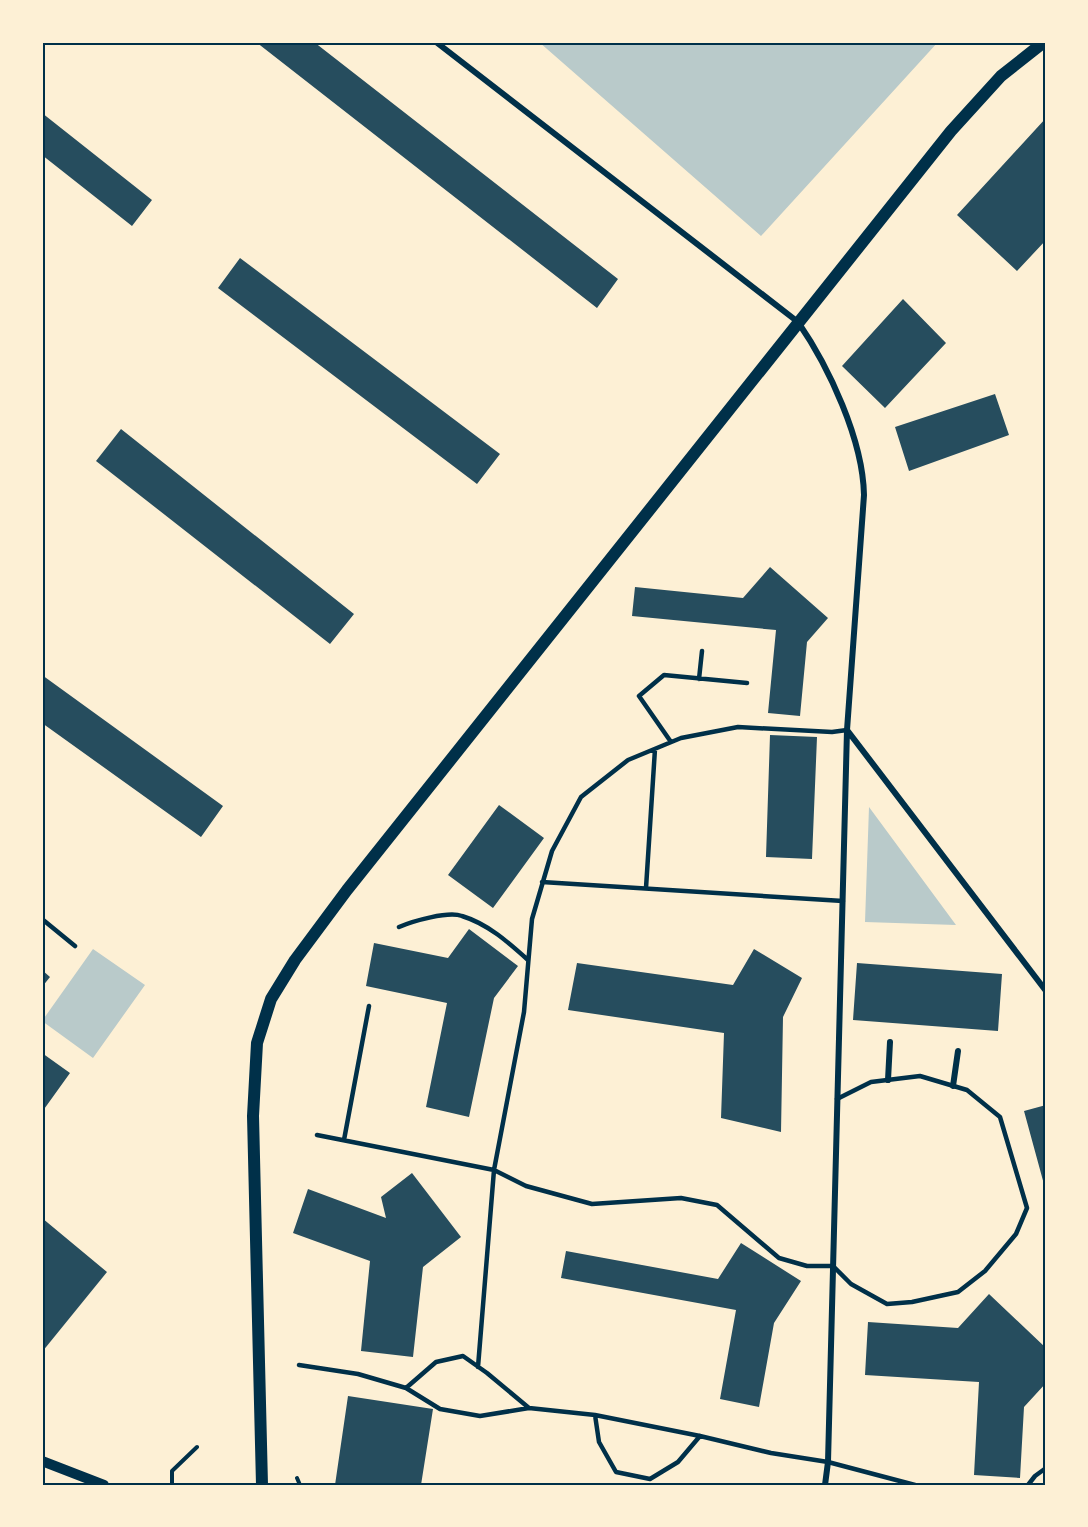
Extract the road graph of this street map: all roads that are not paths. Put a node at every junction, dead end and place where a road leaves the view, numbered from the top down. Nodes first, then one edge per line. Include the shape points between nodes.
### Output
1 (436, 42) edge
2 (1044, 42) edge
3 (798, 322) junction
4 (702, 651) dead end
5 (699, 679) junction
6 (747, 683) dead end
7 (847, 730) junction
8 (671, 742) junction
9 (655, 749) junction
10 (542, 882) junction
11 (646, 888) junction
12 (843, 901) junction
13 (42, 919) edge
14 (399, 927) dead end
15 (75, 946) dead end
16 (528, 960) junction
17 (1046, 991) edge
18 (369, 1006) dead end
19 (890, 1042) dead end
20 (958, 1051) dead end
21 (888, 1080) junction
22 (954, 1086) junction
23 (837, 1099) junction
24 (317, 1135) dead end
25 (344, 1140) junction
26 (494, 1170) junction
27 (833, 1266) junction
28 (298, 1365) dead end
29 (478, 1367) junction
30 (406, 1388) junction
31 (529, 1408) junction
32 (595, 1415) junction
33 (700, 1436) junction
34 (42, 1461) edge
35 (828, 1462) junction
36 (1046, 1468) edge
37 (104, 1485) edge
38 (262, 1485) edge
39 (825, 1485) edge
40 (915, 1485) edge
41 (1028, 1485) edge

1 - 3 street
2 - 3 main road via 1000,76 974,104
3 - 7 street via 843,409 864,480
3 - 38 main road via 347,890 271,999 257,1043 253,1116
4 - 5 lane
5 - 6 lane
5 - 8 lane via 664,675 639,696
7 - 8 lane via 738,727
7 - 12 street
7 - 17 street
8 - 9 lane
9 - 10 lane via 628,760 581,797 552,851
9 - 11 lane
10 - 11 lane
10 - 16 lane via 532,919
11 - 12 lane
12 - 23 street
13 - 15 lane
14 - 16 lane via 418,919 460,915 498,934
16 - 26 lane via 524,1012
18 - 25 lane
19 - 21 street
20 - 22 street
21 - 22 lane via 920,1076
21 - 23 lane via 871,1082
22 - 27 lane via 967,1090 1000,1117 1027,1208 1016,1234 985,1271 958,1292 912,1302 887,1304 851,1284
23 - 27 street
24 - 25 lane
25 - 26 lane
26 - 27 lane via 526,1186 591,1204 681,1198 717,1205 779,1258 807,1266
26 - 29 lane
27 - 35 street
28 - 30 lane via 358,1374
29 - 30 lane via 463,1356 436,1362
29 - 31 lane
30 - 31 lane via 440,1409 480,1416
31 - 32 lane
32 - 33 lane
32 - 33 lane via 599,1442 616,1472 650,1479 678,1462
33 - 35 lane
34 - 37 street
35 - 39 street
35 - 40 lane
36 - 41 lane

